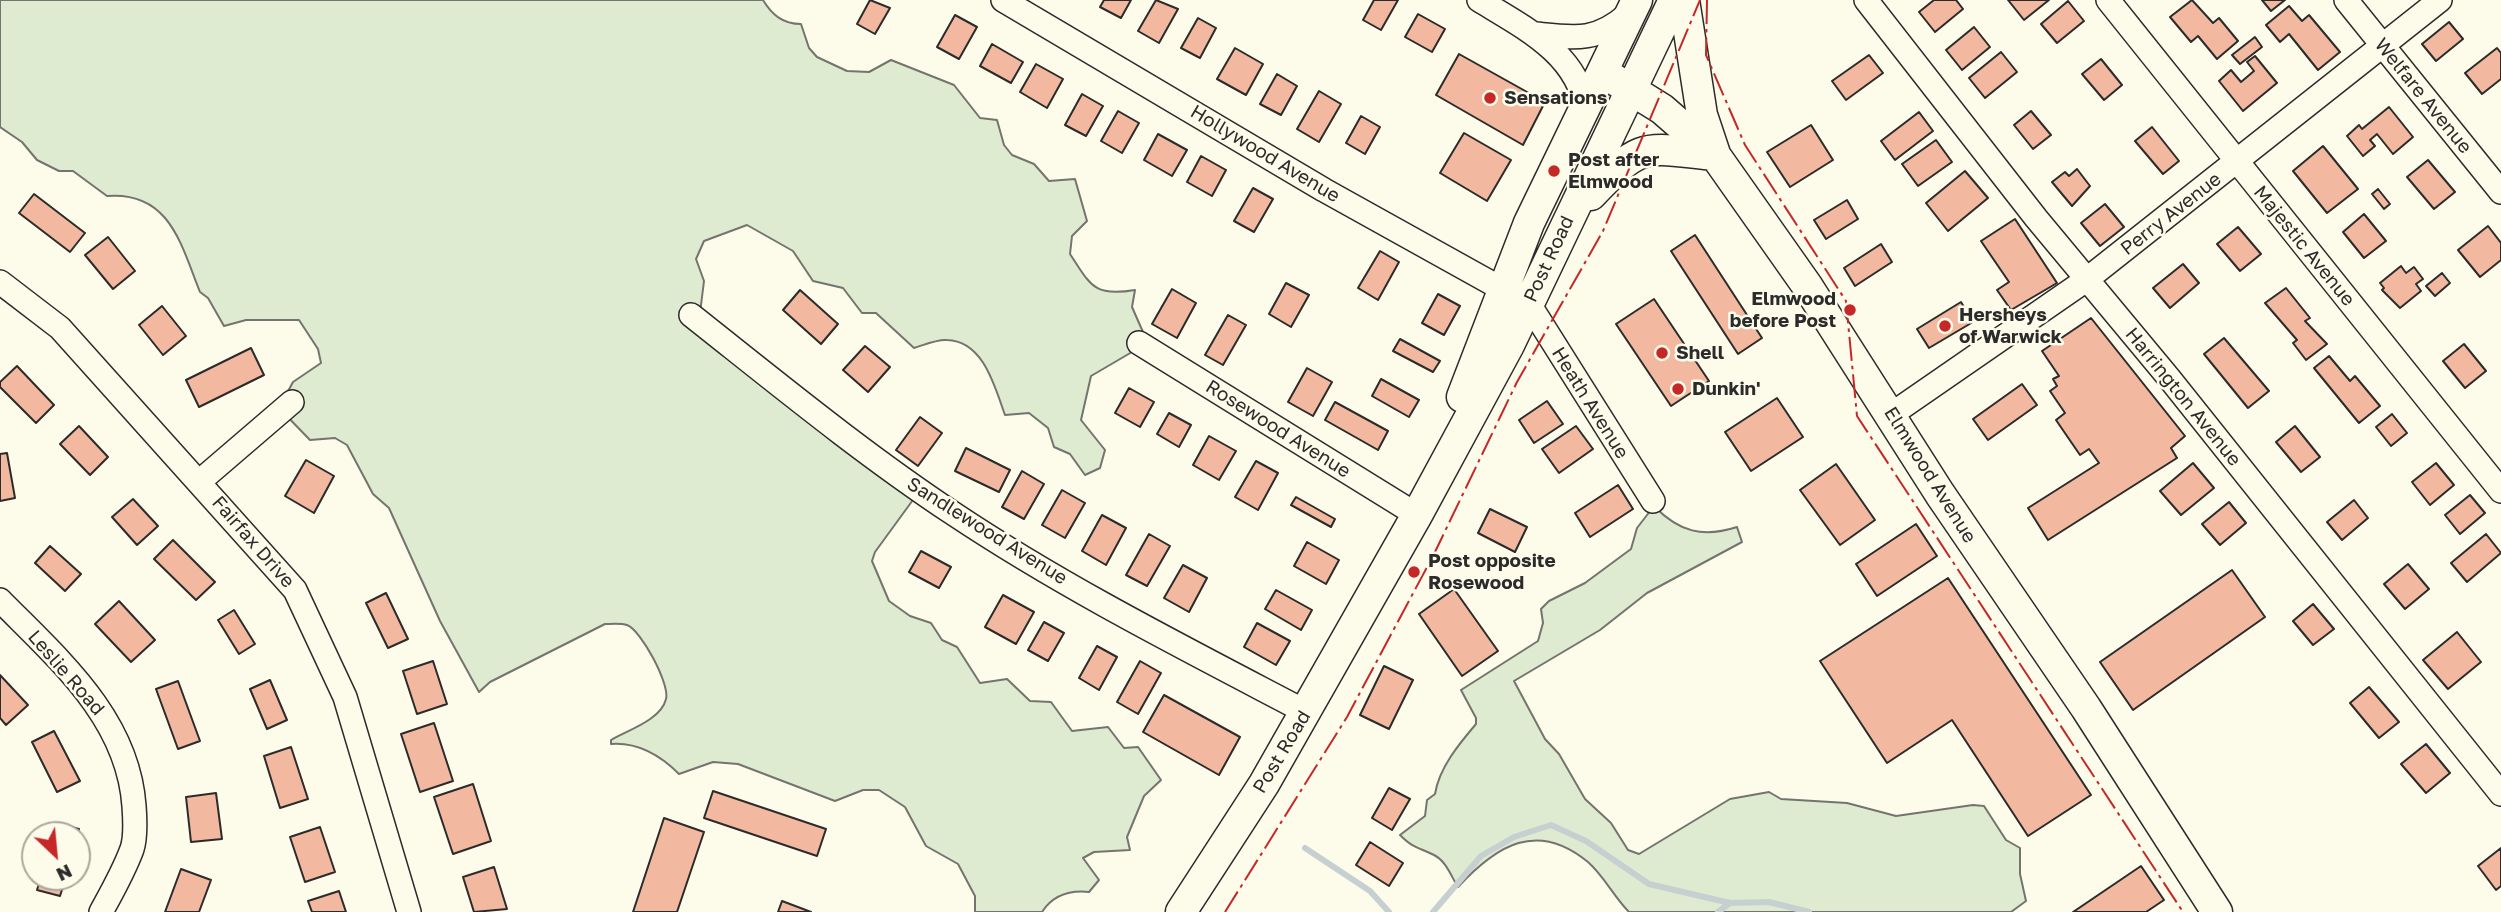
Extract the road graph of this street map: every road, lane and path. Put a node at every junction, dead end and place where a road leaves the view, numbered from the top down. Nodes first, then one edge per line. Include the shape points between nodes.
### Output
1 (1003, 0) edge
2 (1479, 0) edge
3 (1674, 0) edge
4 (1684, 0) edge
5 (1866, 0) edge
6 (2108, 0) edge
7 (2346, 0) edge
8 (2440, 0) edge
9 (1635, 5) edge
10 (1535, 34) junction
11 (2382, 46) junction
12 (1604, 73) junction
13 (1632, 89) junction
14 (1586, 111) junction
15 (1715, 155) junction
16 (2237, 162) junction
17 (2501, 192) edge
18 (1567, 221) junction
19 (2086, 280) junction
20 (1, 286) edge
21 (1516, 297) junction
22 (691, 315) dead end
23 (1139, 343) dead end
24 (292, 402) dead end
25 (1892, 414) junction
26 (200, 481) junction
27 (2501, 491) edge
28 (1653, 501) dead end
29 (1417, 515) junction
30 (0, 600) edge
31 (1306, 712) junction
32 (2501, 794) edge
33 (102, 912) edge
34 (409, 912) edge
35 (1181, 912) edge
36 (2217, 912) edge

1 - 21 street, Hollywood Avenue via 1324,190
2 - 10 street
3 - 13 main road, Post Road
4 - 15 main road via 1702,115
5 - 19 street, Harrington Avenue
6 - 16 street, Majestic Avenue
7 - 11 street, Welfare Avenue
8 - 11 street, Perry Avenue
9 - 10 street via 1607,32 1576,38
9 - 12 main road, Post Road
10 - 14 street via 1564,60 1583,90
11 - 16 street, Perry Avenue
11 - 17 street, Welfare Avenue
12 - 13 main road, Elmwood Avenue
12 - 14 main road, Post Road
13 - 15 main road, Elmwood Avenue
13 - 18 main road, Post Road
14 - 21 main road, Post Road via 1529,223
15 - 18 main road via 1655,149 1635,154 1616,167
15 - 25 main road, Elmwood Avenue
16 - 19 street, Perry Avenue
16 - 27 street, Majestic Avenue
18 - 21 main road, Post Road
19 - 25 street, Perry Avenue
19 - 32 street, Harrington Avenue
20 - 26 street, Fairfax Drive via 60,328
21 - 28 street, Heath Avenue
21 - 29 main road, Post Road
22 - 31 street, Sandlewood Avenue via 847,438 955,515 1129,619
23 - 29 street, Rosewood Avenue
24 - 26 street
25 - 36 main road, Elmwood Avenue via 1940,494
26 - 34 street, Fairfax Drive via 295,590 305,610 345,697
29 - 31 main road, Post Road
30 - 33 street, Leslie Road via 68,668 95,703 112,728 132,784 133,847
31 - 35 main road, Post Road

